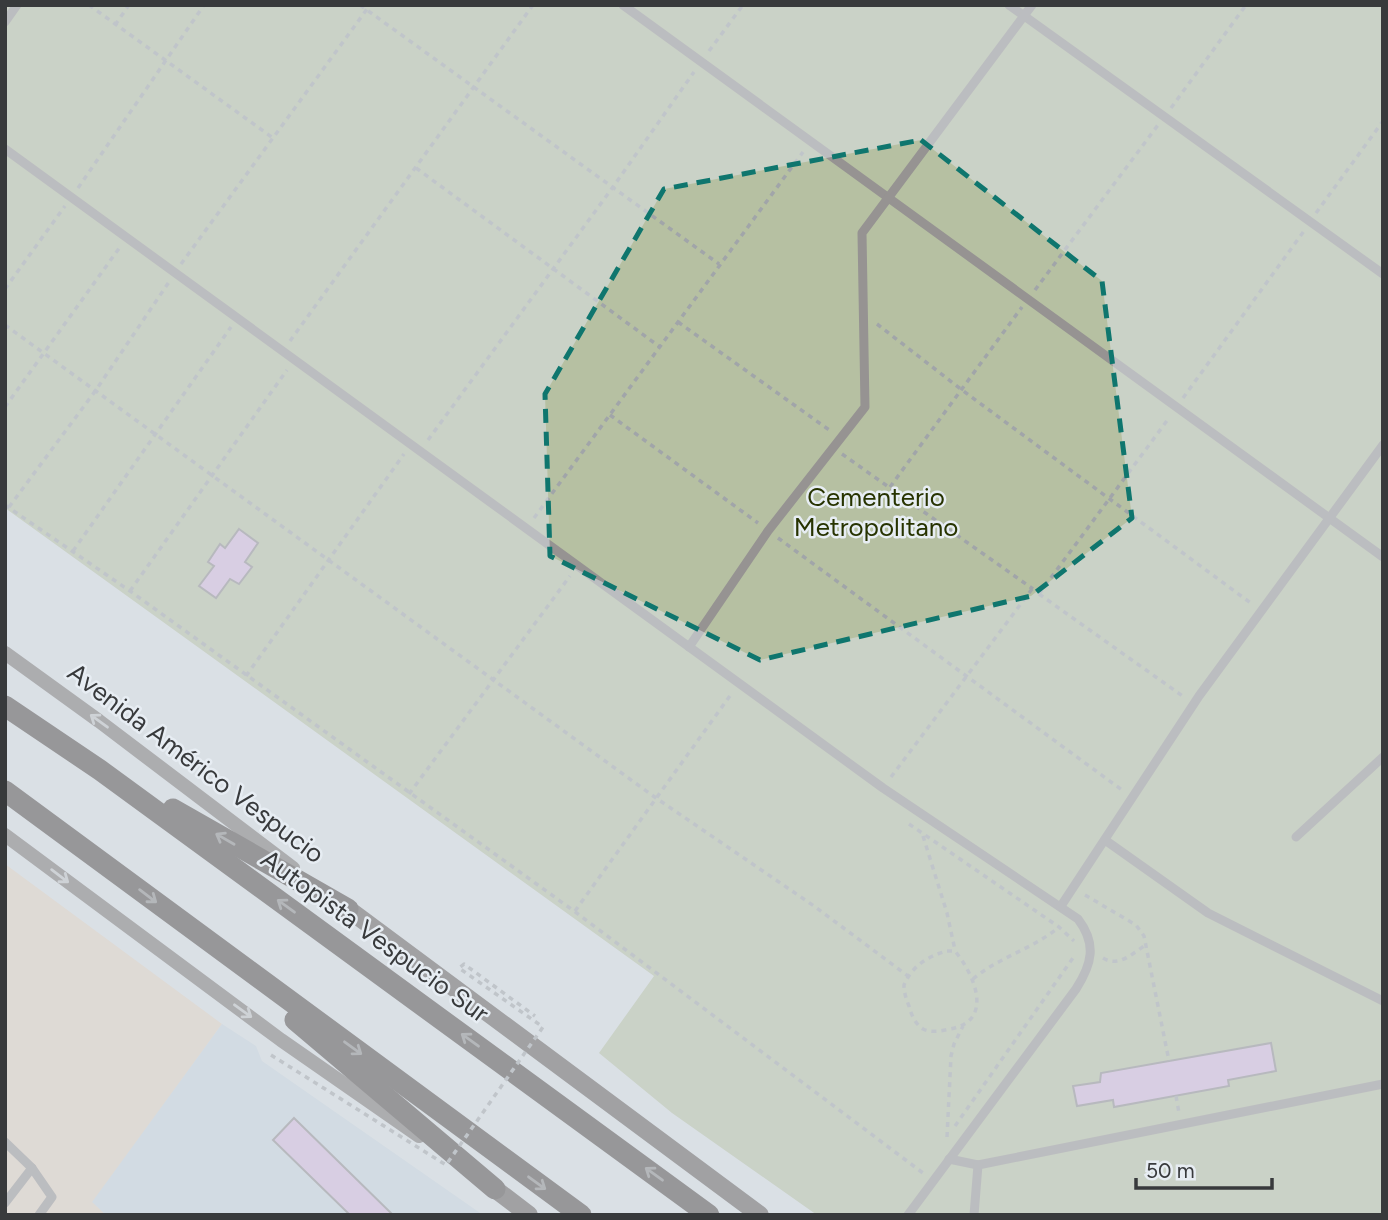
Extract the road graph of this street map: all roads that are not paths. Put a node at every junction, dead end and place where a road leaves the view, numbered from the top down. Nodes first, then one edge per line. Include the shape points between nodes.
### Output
1 (17, 5) edge
2 (623, 5) edge
3 (1009, 5) edge
4 (1031, 5) edge
5 (1024, 16) junction
6 (5, 22) edge
7 (5, 149) edge
8 (887, 197) junction
9 (1383, 274) edge
10 (1383, 445) edge
11 (1330, 519) junction
12 (1383, 557) edge
13 (690, 647) junction
14 (7, 654) edge
15 (5, 706) edge
16 (1383, 757) edge
17 (100, 770) junction
18 (5, 792) edge
19 (5, 835) edge
20 (1296, 836) dead end
21 (1105, 841) junction
22 (1061, 906) junction
23 (348, 909) junction
24 (219, 950) junction
25 (1383, 1001) edge
26 (1383, 1084) edge
27 (5, 1142) edge
28 (949, 1159) junction
29 (978, 1165) junction
30 (32, 1168) junction
31 (495, 1189) junction
32 (5, 1203) edge
33 (39, 1215) edge
34 (529, 1215) edge
35 (581, 1215) edge
36 (709, 1215) edge
37 (760, 1215) edge
38 (908, 1215) edge
39 (974, 1215) edge

1 - 6 lane
2 - 8 lane
3 - 5 lane
4 - 5 lane
5 - 8 lane
5 - 9 lane
7 - 13 lane
8 - 11 lane
8 - 13 lane via 862,233 864,407 768,531
10 - 11 lane
11 - 12 lane
11 - 21 lane via 1194,705
13 - 22 lane via 884,788
23 -> 14 main road, Avenida Américo Vespucio
15 - 17 highway, Autopista Vespucio Sur
16 - 20 lane
23 -> 17 highway
36 -> 17 highway, Autopista Vespucio Sur
18 -> 24 highway
19 -> 31 main road via 281,1040
21 - 22 lane
21 - 25 lane via 1208,913
22 - 28 lane via 1083,925 1091,951 1088,969
23 - 37 main road, Avenida Américo Vespucio
24 - 31 highway via 318,1042
24 -> 35 highway
26 - 29 lane
27 - 30 lane
28 - 29 lane
28 - 38 lane
29 - 39 lane
30 - 32 lane
30 - 33 lane via 52,1197
31 - 34 main road

